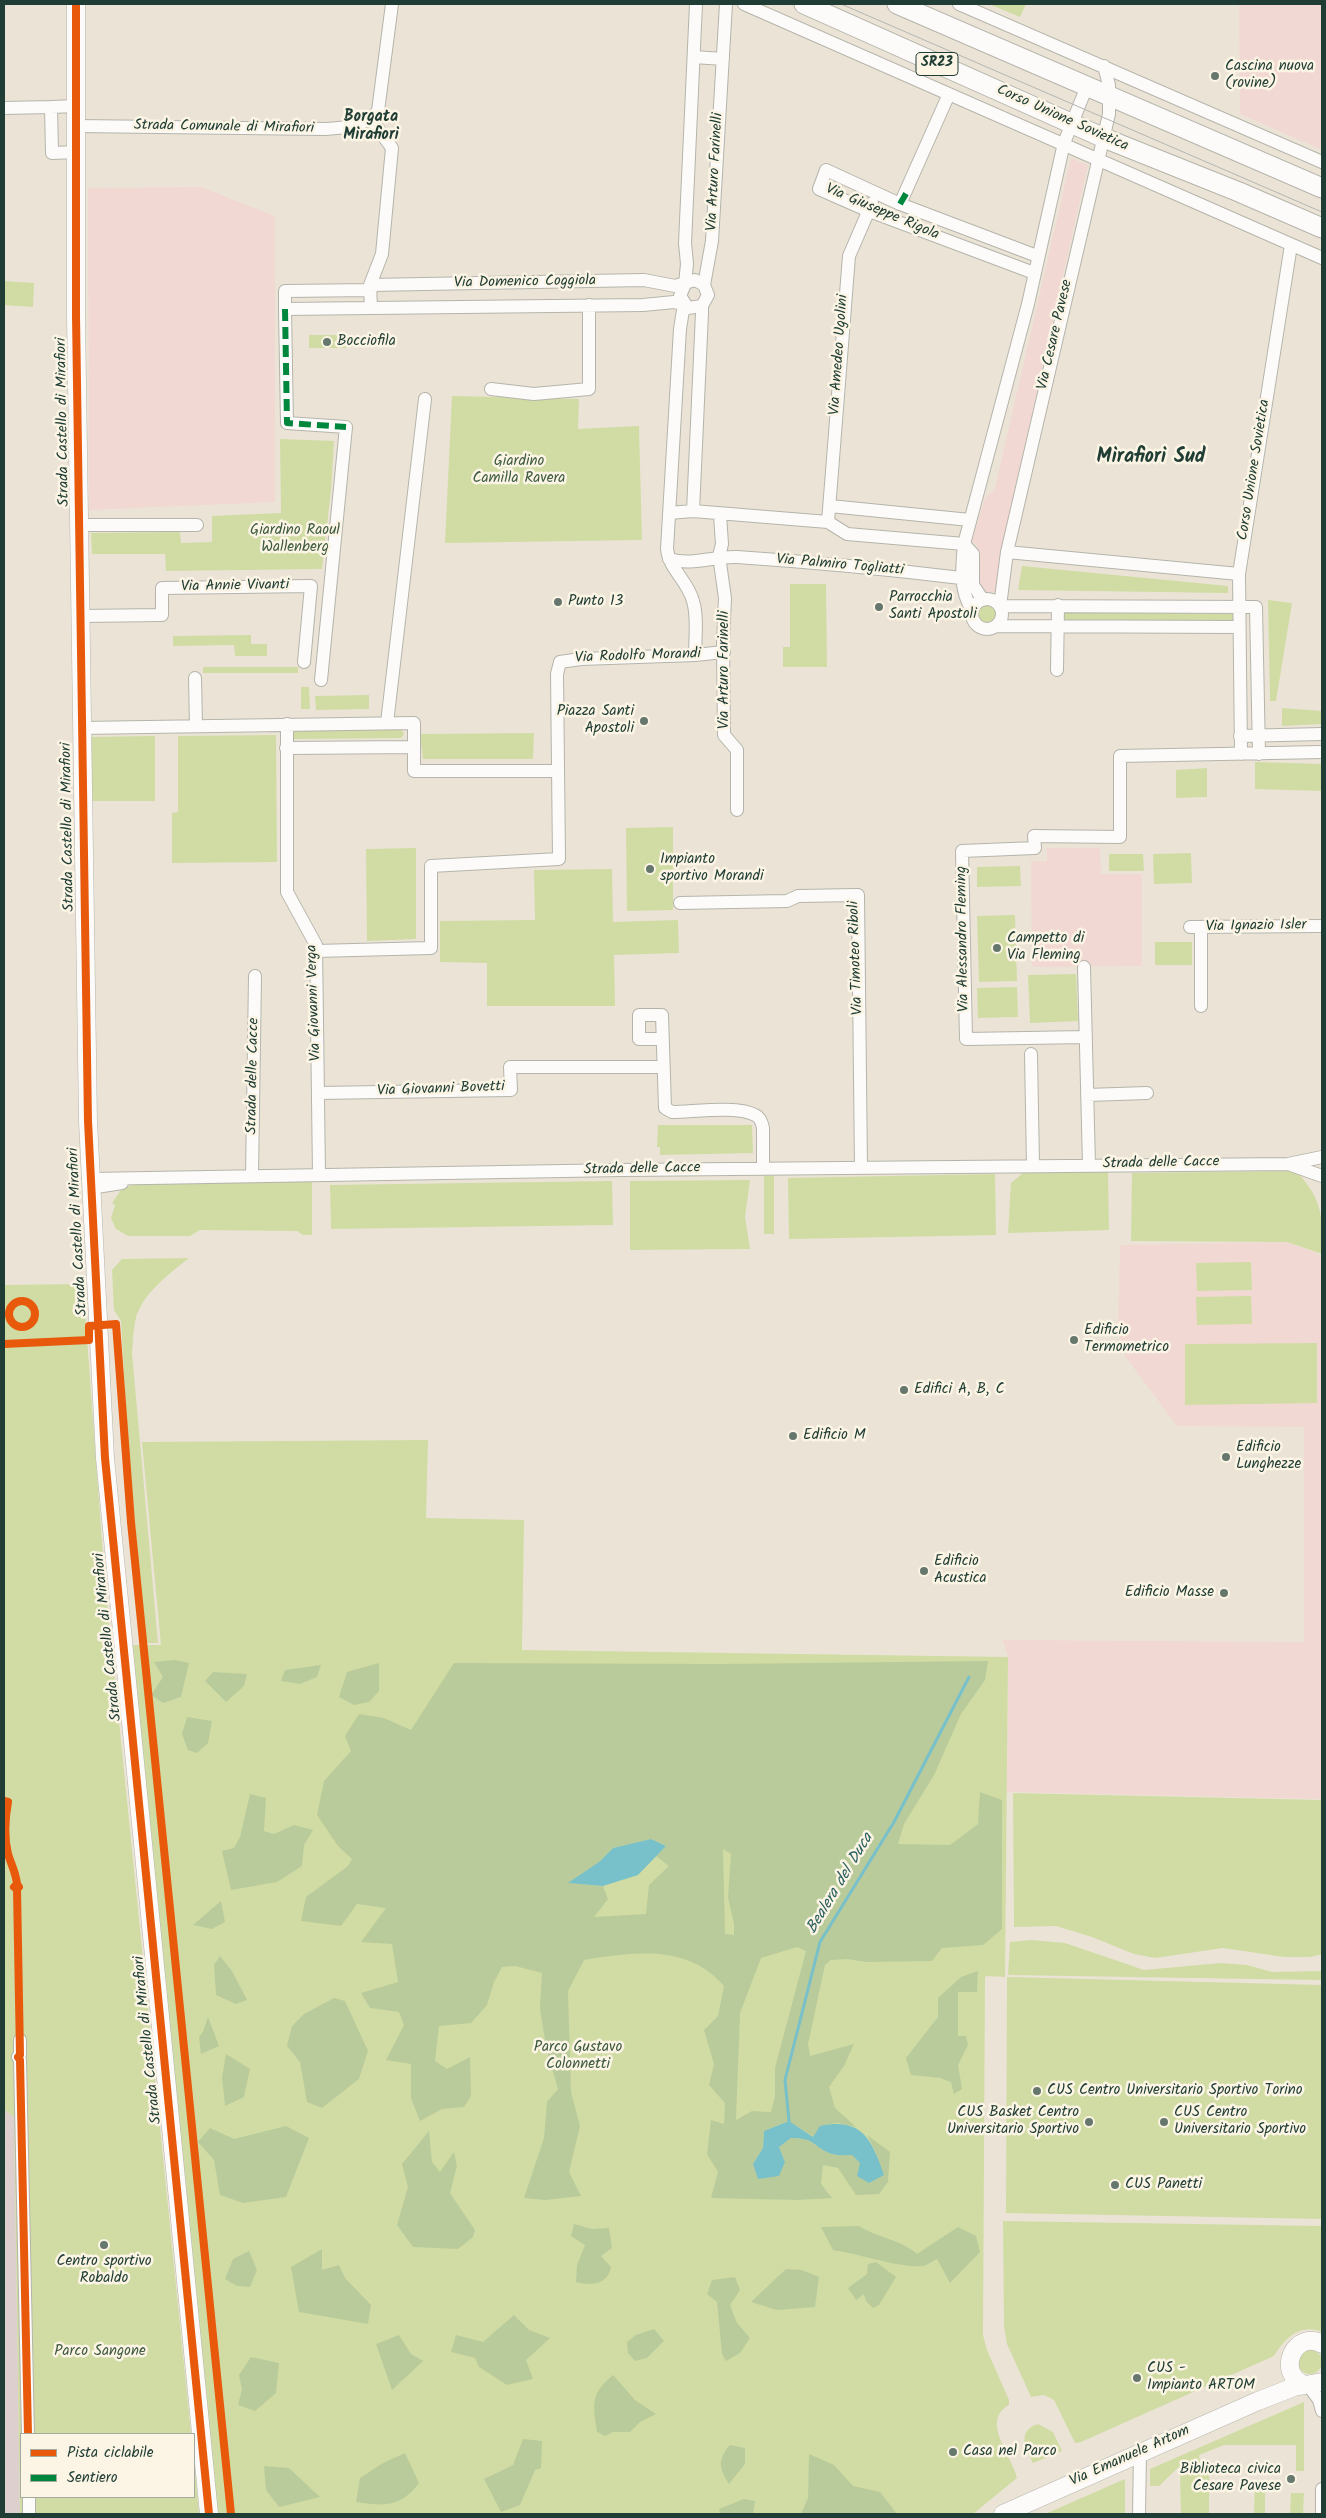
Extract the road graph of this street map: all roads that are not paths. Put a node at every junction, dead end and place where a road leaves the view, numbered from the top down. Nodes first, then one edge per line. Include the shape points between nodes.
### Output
1 (76, 4) edge
2 (392, 4) edge
3 (696, 4) edge
4 (726, 4) edge
5 (744, 4) edge
6 (804, 4) edge
7 (897, 4) edge
8 (959, 4) edge
9 (694, 57) junction
10 (723, 59) junction
11 (1104, 66) junction
12 (1086, 86) junction
13 (949, 94) junction
14 (1109, 96) junction
15 (77, 106) junction
16 (51, 107) junction
17 (4, 108) edge
18 (371, 120) junction
19 (1071, 123) junction
20 (77, 126) junction
21 (1104, 138) junction
22 (1064, 143) junction
23 (77, 152) junction
24 (1097, 158) junction
25 (1322, 162) edge
26 (1322, 188) edge
27 (876, 194) junction
28 (900, 204) junction
29 (869, 211) junction
30 (1322, 228) edge
31 (1291, 245) junction
32 (1037, 256) junction
33 (1322, 258) edge
34 (1034, 273) junction
35 (685, 284) junction
36 (704, 285) junction
37 (370, 287) junction
38 (684, 304) junction
39 (589, 305) junction
40 (702, 306) junction
41 (371, 308) junction
42 (285, 309) junction
43 (491, 389) dead end
44 (426, 399) dead end
45 (830, 506) junction
46 (693, 511) junction
47 (669, 513) junction
48 (720, 514) junction
49 (970, 520) junction
50 (828, 522) junction
51 (79, 525) junction
52 (197, 525) dead end
53 (964, 544) junction
54 (1007, 552) junction
55 (719, 556) junction
56 (669, 559) junction
57 (1239, 574) junction
58 (961, 578) junction
59 (983, 600) junction
60 (1058, 605) junction
61 (1000, 606) junction
62 (1239, 606) junction
63 (972, 610) junction
64 (80, 616) junction
65 (997, 626) junction
66 (1058, 626) junction
67 (1239, 627) junction
68 (724, 652) junction
69 (695, 655) junction
70 (304, 662) dead end
71 (1057, 670) dead end
72 (195, 678) dead end
73 (321, 680) dead end
74 (387, 723) junction
75 (287, 724) junction
76 (196, 726) junction
77 (81, 728) junction
78 (1322, 734) edge
79 (1240, 736) junction
80 (1259, 736) junction
81 (414, 747) junction
82 (286, 748) junction
83 (1322, 752) edge
84 (1240, 754) junction
85 (1259, 754) junction
86 (558, 771) junction
87 (737, 810) dead end
88 (680, 903) dead end
89 (1322, 926) edge
90 (316, 951) junction
91 (1084, 967) dead end
92 (255, 976) dead end
93 (1201, 1006) dead end
94 (1086, 1037) junction
95 (662, 1039) dead end
96 (1031, 1054) dead end
97 (662, 1067) junction
98 (1147, 1093) dead end
99 (318, 1094) junction
100 (1087, 1095) junction
101 (1322, 1157) edge
102 (1089, 1164) junction
103 (1288, 1164) junction
104 (1033, 1165) junction
105 (861, 1168) junction
106 (763, 1169) junction
107 (319, 1175) junction
108 (252, 1176) junction
109 (1322, 1176) edge
110 (90, 1183) junction
111 (20, 2040) dead end
112 (1322, 2344) edge
113 (1289, 2367) junction
114 (1312, 2384) edge
115 (1258, 2401) junction
116 (1322, 2411) edge
117 (28, 2433) edge
118 (1140, 2453) junction
119 (1322, 2489) edge
120 (29, 2498) edge
121 (29, 2514) edge
122 (209, 2514) edge
123 (1003, 2514) edge
124 (1139, 2514) edge
125 (1322, 2514) edge

1 - 15 street, Strada Castello di Mirafiori
2 - 18 street via 378,111
3 - 9 street, Via Arturo Farinelli
4 - 10 street, Via Arturo Farinelli
5 - 13 street, Corso Unione Sovietica
6 - 19 main road, Corso Unione Sovietica / SR23
7 - 12 main road, SR23
8 - 11 street
9 - 10 street
9 - 35 street, Via Arturo Farinelli
10 - 36 street, Via Arturo Farinelli via 712,241
11 - 14 street, Via Cesare Pavese
11 - 25 street
12 - 14 main road, SR23
12 - 19 street
13 - 22 street, Corso Unione Sovietica
13 - 28 street
14 - 21 street, Via Cesare Pavese
14 - 26 main road, SR23
15 - 16 street
15 - 20 street, Strada Castello di Mirafiori
16 - 17 street
16 - 23 street via 52,153
18 - 20 street, Strada Comunale di Mirafiori via 324,129
18 - 37 street via 392,148 382,254
19 - 21 main road, Corso Unione Sovietica / SR23
19 - 22 street
20 - 23 street, Strada Castello di Mirafiori
21 - 24 street, Via Cesare Pavese
21 - 30 main road, Corso Unione Sovietica / SR23
22 - 24 street, Corso Unione Sovietica
22 - 32 street
23 - 51 street, Strada Castello di Mirafiori
24 - 31 street, Corso Unione Sovietica
24 - 54 street, Via Cesare Pavese
27 - 28 street, Via Giuseppe Rigola
27 - 29 street, Via Amedeo Ugolini
27 - 29 street, Via Giuseppe Rigola via 826,170 819,189
28 - 32 street, Via Giuseppe Rigola
29 - 34 street, Via Giuseppe Rigola
29 - 45 street, Via Amedeo Ugolini via 849,256
31 - 33 street, Corso Unione Sovietica
31 - 57 street, Corso Unione Sovietica
32 - 34 street
34 - 49 street
35 - 36 street via 695,280
35 - 37 street, Via Domenico Coggiola via 675,286 644,280
35 - 38 street, Via Arturo Farinelli via 680,292
36 - 40 street, Via Arturo Farinelli via 708,295
37 - 41 street
37 - 42 street, Via Domenico Coggiola via 285,291
38 - 39 street, Via Domenico Coggiola
38 - 40 street via 692,309
38 - 47 street, Via Arturo Farinelli
39 - 41 street, Via Domenico Coggiola
39 - 43 street via 589,389 534,394
40 - 46 street, Via Arturo Farinelli
41 - 42 street, Via Domenico Coggiola
42 - 73 street, Via Domenico Coggiola via 287,423 346,427
44 - 74 street
45 - 49 street
45 - 50 street, Via Amedeo Ugolini
46 - 47 street
46 - 48 street
47 - 56 street, Via Arturo Farinelli
48 - 50 street
48 - 55 street, Via Arturo Farinelli via 722,544
49 - 53 street
50 - 53 street via 846,534
51 - 52 street, Strada Castello di Mirafiori
51 - 64 street, Strada Castello di Mirafiori
53 - 58 street
53 - 59 street via 974,554 973,585
54 - 57 street
54 - 61 street, Via Cesare Pavese
55 - 56 street via 689,563
55 - 58 street, Via Palmiro Togliatti via 826,562
55 - 68 street, Via Arturo Farinelli via 725,598
56 - 69 street, Via Arturo Farinelli via 684,579 694,602
57 - 62 street, Corso Unione Sovietica
58 - 63 street
59 - 61 street via 994,600
59 - 63 street
60 - 61 street
60 - 62 street
60 - 66 street
61 - 65 street via 1003,614
62 - 67 street
62 - 80 street via 1256,607
63 - 65 street via 978,627 987,630
64 - 70 street, Via Annie Vivanti via 162,615 162,588 311,586
64 - 77 street, Strada Castello di Mirafiori
65 - 66 street
66 - 67 street
66 - 71 street
67 - 79 street
68 - 69 street, Via Rodolfo Morandi
68 - 87 street, Via Arturo Farinelli via 724,735 737,750
69 - 86 street, Via Rodolfo Morandi via 560,662 557,674
72 - 76 street
74 - 75 street
74 - 81 street via 414,723
75 - 76 street
75 - 82 street
76 - 77 street
77 - 110 street, Strada Castello di Mirafiori
78 - 80 street
79 - 80 street
79 - 84 street
80 - 85 street
81 - 82 street
81 - 86 street via 414,771
82 - 90 street, Via Giovanni Verga via 286,892 314,939
83 - 85 street
84 - 85 street
84 - 94 street, Via Alessandro Fleming via 1120,756 1120,837 1034,836 1034,848 962,850 966,1039
86 - 90 street via 559,859 431,866 431,948
88 - 105 street, Via Timoteo Riboli via 787,901 798,896 858,895
89 - 93 street, Via Ignazio Isler via 1196,927
90 - 99 street, Via Giovanni Verga
91 - 94 street
92 - 108 street, Strada delle Cacce
94 - 100 street
95 - 97 street
96 - 104 street
97 - 99 street, Via Giovanni Bovetti via 510,1067 511,1090
97 - 106 street via 663,1104 668,1110 741,1111 758,1117 763,1128
98 - 100 street
99 - 107 street, Via Giovanni Verga
100 - 102 street
101 - 103 street, Strada delle Cacce
102 - 103 street, Strada delle Cacce
102 - 104 street, Strada delle Cacce
103 - 109 street, Strada delle Cacce
104 - 105 street, Strada delle Cacce
105 - 106 street, Strada delle Cacce
106 - 107 street, Strada delle Cacce
107 - 108 street, Strada delle Cacce
108 - 110 street, Strada delle Cacce
110 - 122 street, Strada Castello di Mirafiori via 105,1458
111 - 117 street
112 - 113 street, Via Emanuele Artom via 1301,2343 1291,2354
113 - 114 street via 1296,2379
113 - 115 street, Via Emanuele Artom
114 - 115 street, Via Emanuele Artom
114 - 116 street
115 - 118 street, Via Emanuele Artom
118 - 123 street, Via Emanuele Artom
118 - 124 street
119 - 125 street
120 - 121 street

